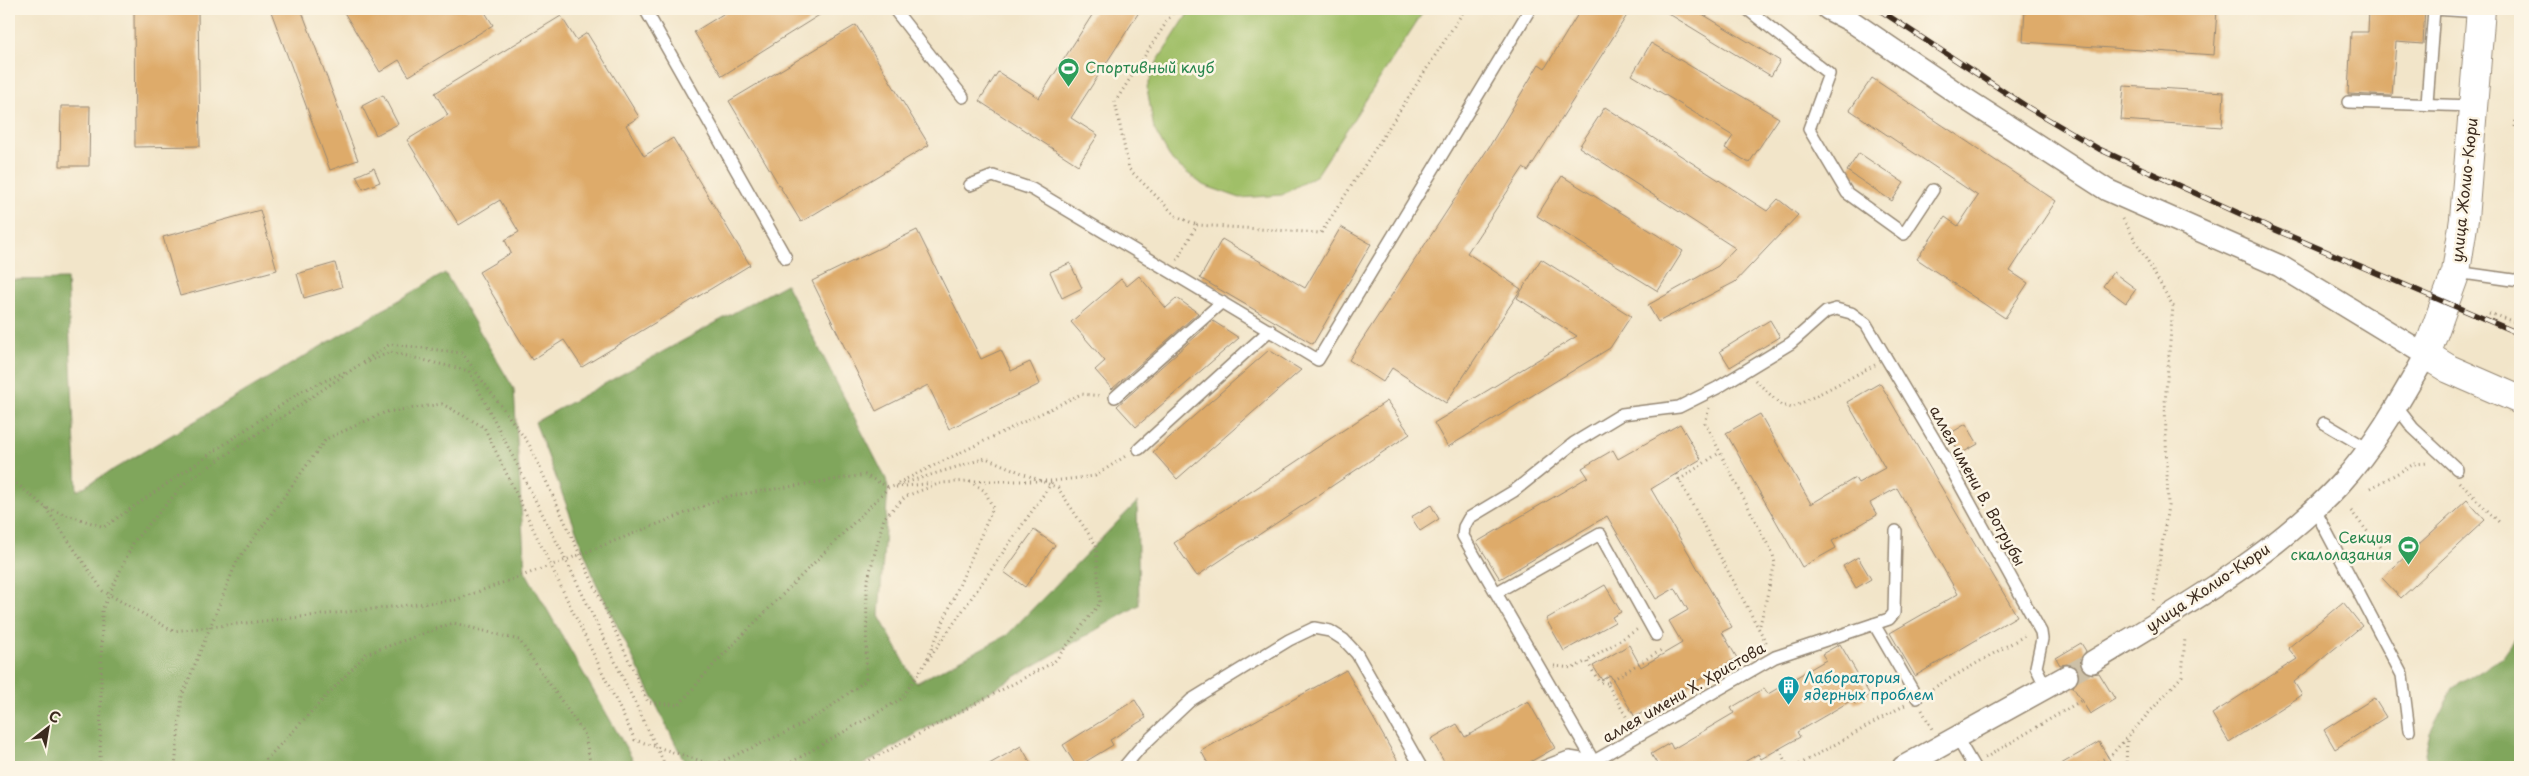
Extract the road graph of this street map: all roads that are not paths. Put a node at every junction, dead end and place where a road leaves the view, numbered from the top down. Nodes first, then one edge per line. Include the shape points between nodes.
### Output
1 (645, 9) edge
2 (894, 9) edge
3 (1530, 9) edge
4 (1747, 9) edge
5 (1828, 9) edge
6 (2481, 10) edge
7 (963, 97) dead end
8 (2348, 102) dead end
9 (2427, 103) junction
10 (2474, 106) junction
11 (970, 184) dead end
12 (1933, 190) dead end
13 (786, 258) dead end
14 (2456, 272) junction
15 (2520, 281) edge
16 (1222, 302) junction
17 (1270, 330) junction
18 (2426, 355) junction
19 (1115, 397) road end
20 (2520, 400) edge
21 (2396, 406) junction
22 (2324, 423) dead end
23 (1139, 448) road end
24 (2368, 449) junction
25 (2457, 469) dead end
26 (2315, 510) junction
27 (1896, 531) dead end
28 (1497, 592) junction
29 (1874, 624) junction
30 (1656, 635) road end
31 (2092, 662) tunnel mouth
32 (2067, 676) tunnel mouth
33 (2046, 688) junction
34 (1916, 698) road end
35 (2409, 731) dead end
36 (1949, 742) junction
37 (1596, 764) edge
38 (1973, 766) edge
39 (1124, 767) edge
40 (1421, 767) edge
41 (1543, 767) edge
42 (1903, 767) edge

1 - 13 lane
2 - 7 lane
3 - 17 lane via 1318,360
4 - 12 lane via 1829,74 1809,129 1847,193 1904,234
5 - 18 street via 2107,190 2280,266
6 - 9 lane via 2434,9
6 - 10 main road, улица Жолио-Кюри
8 - 9 lane
9 - 10 lane
10 - 14 main road, улица Жолио-Кюри
11 - 16 lane via 993,176 1032,189
14 - 15 lane
14 - 18 main road, улица Жолио-Кюри
16 - 17 lane
16 - 19 lane
17 - 23 lane
18 - 20 main road via 2449,370
18 - 21 street, улица Жолио-Кюри
21 - 24 street, улица Жолио-Кюри
21 - 25 lane via 2413,428
22 - 24 lane
24 - 26 street, улица Жолио-Кюри via 2342,483
26 - 31 street, улица Жолио-Кюри via 2272,545 2149,628
26 - 35 lane via 2402,675
27 - 29 lane, аллея имени Х. Христова via 1894,612 1889,619
28 - 30 lane via 1600,534
28 - 33 lane, аллея имени В. Вотрубы via 1463,536 1468,518 1514,491 1574,443 1622,414 1679,408 1791,343 1826,312 1836,309 1851,313 1866,324 1943,454 2039,628 2042,639 2036,667
28 - 37 lane
29 - 34 lane
29 - 37 lane, аллея имени Х. Христова via 1775,658 1638,736
32 - 33 street
33 - 36 street
36 - 38 lane
36 - 42 street
37 - 41 lane via 1569,757
39 - 40 lane via 1191,700 1314,628 1330,631 1357,654

